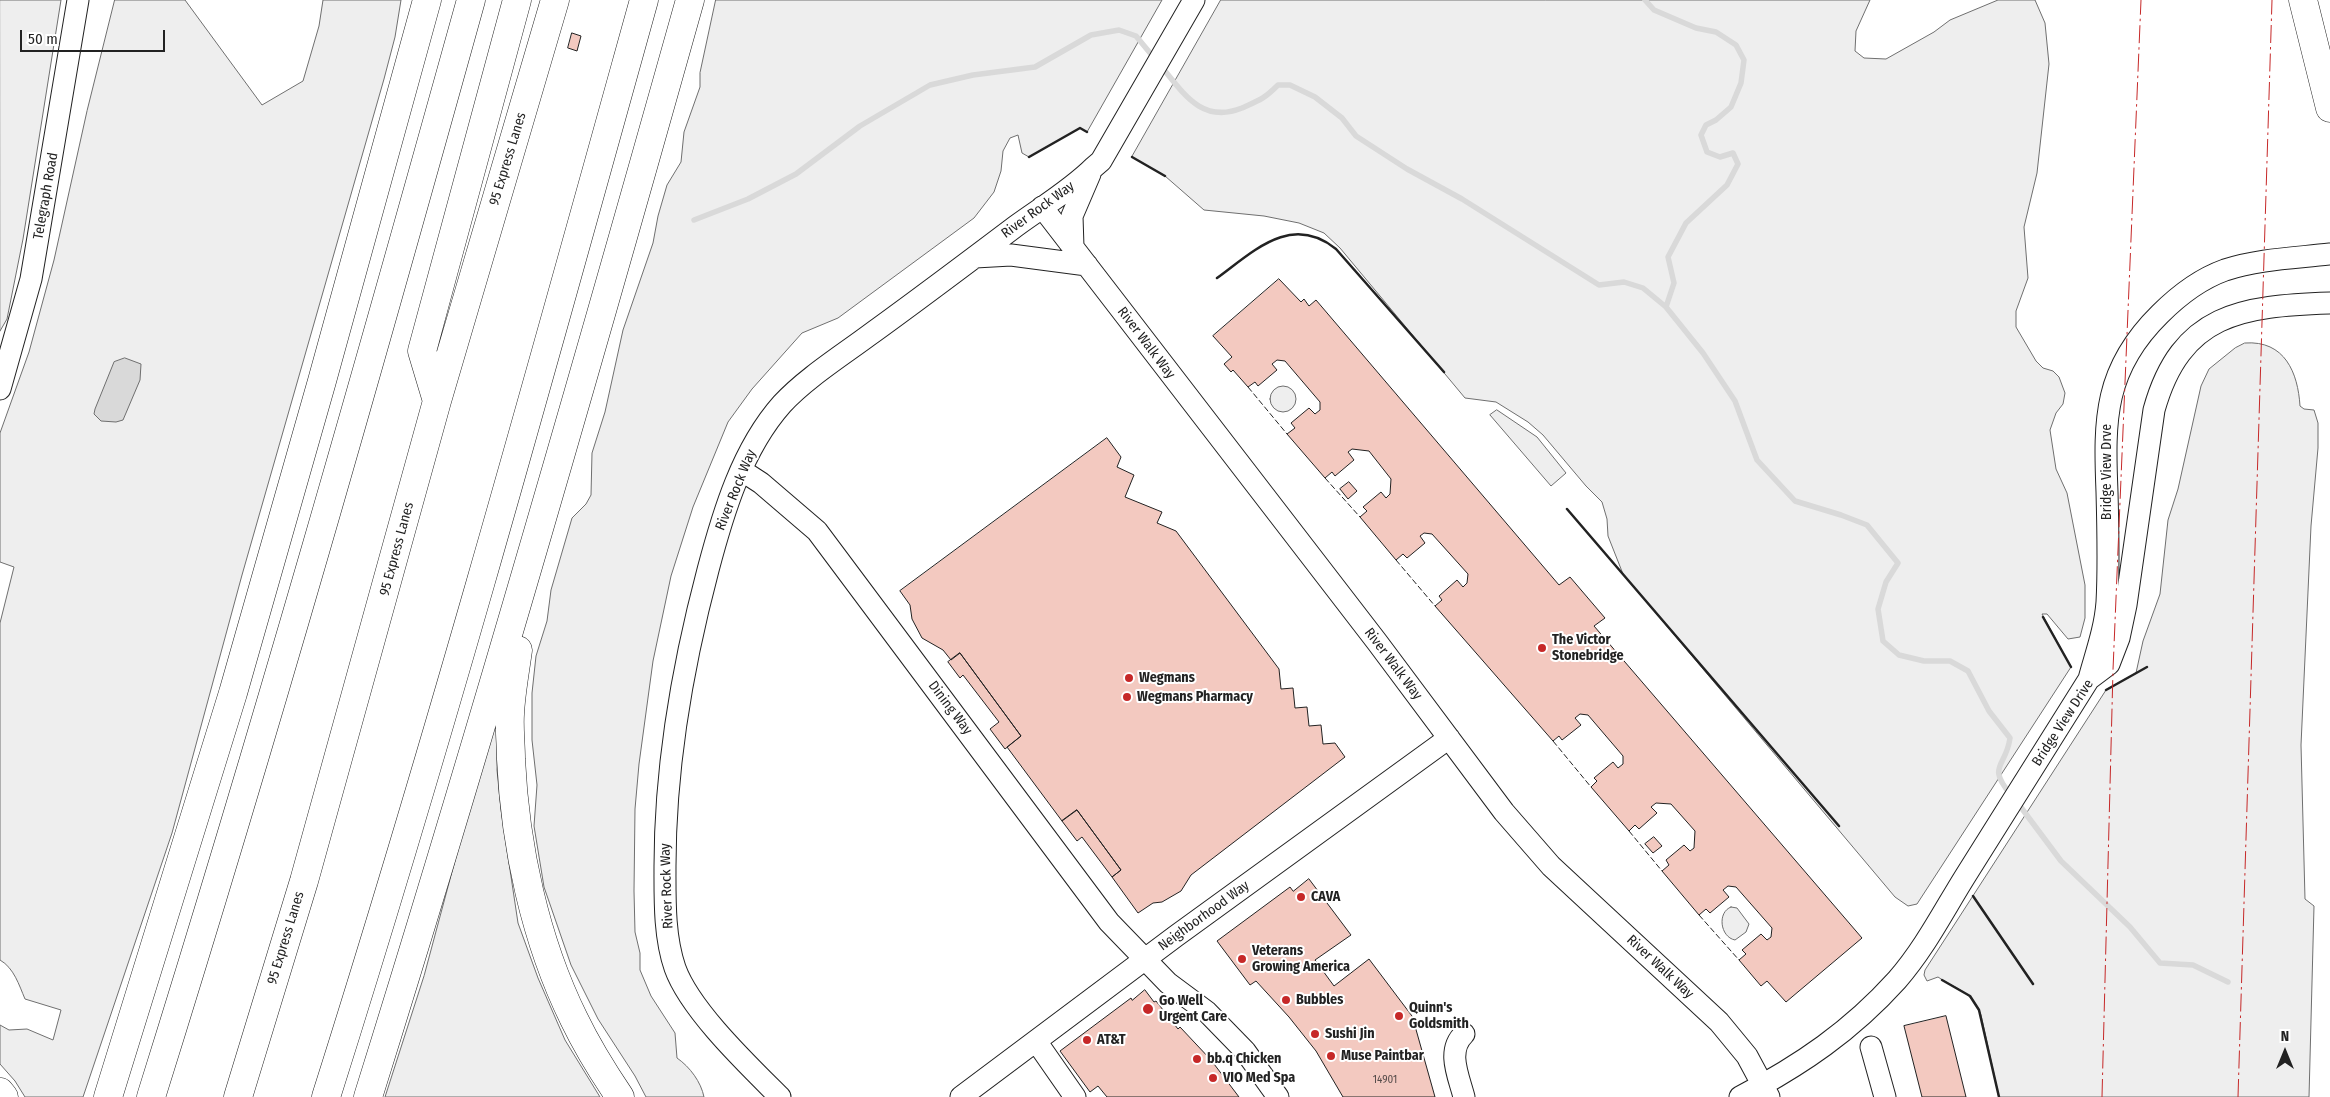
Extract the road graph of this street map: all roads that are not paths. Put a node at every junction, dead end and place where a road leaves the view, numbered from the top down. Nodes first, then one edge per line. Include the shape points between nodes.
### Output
1 (78, 0) edge
2 (427, 0) edge
3 (471, 0) edge
4 (517, 0) edge
5 (555, 0) edge
6 (644, 0) edge
7 (690, 0) edge
8 (1194, 0) edge
9 (2303, 0) edge
10 (2330, 108) edge
11 (1096, 165) junction
12 (1042, 207) junction
13 (1073, 247) junction
14 (2330, 254) edge
15 (975, 257) junction
16 (1087, 265) junction
17 (2330, 303) edge
18 (0, 389) edge
19 (437, 401) junction
20 (741, 470) junction
21 (554, 478) junction
22 (2089, 679) junction
23 (1449, 738) junction
24 (1145, 960) junction
25 (1464, 1034) dead end
26 (1036, 1041) junction
27 (1871, 1047) dead end
28 (1765, 1091) edge
29 (0, 1092) edge
30 (4, 1097) edge
31 (108, 1097) edge
32 (151, 1097) edge
33 (238, 1097) edge
34 (326, 1097) edge
35 (368, 1097) edge
36 (620, 1097) edge
37 (780, 1097) edge
38 (961, 1097) edge
39 (1075, 1097) edge
40 (1278, 1097) edge
41 (1464, 1097) edge
42 (1740, 1097) edge
43 (1885, 1097) edge

1 - 18 street, Telegraph Road via 31,278
2 - 31 main road via 238,674
3 - 32 main road via 297,615
4 - 19 main road via 422,351
5 - 19 main road, 95 Express Lanes
6 - 34 main road via 458,659 371,957
7 - 21 main road
8 - 11 street, River Rock Way
9 - 10 main road
11 - 12 street, River Rock Way
11 - 13 street via 1072,216
12 - 13 street, River Walk Way
12 - 15 street, River Rock Way
13 - 16 street, River Walk Way
14 - 22 street, Bridge View Drve via 2242,266 2225,270 2199,283 2172,302 2148,326 2122,363 2108,407 2105,437 2106,617
15 - 16 street via 1011,255
15 - 20 street, River Rock Way via 826,367 783,403 754,443
16 - 23 street, River Walk Way
17 - 22 street, Bridge View Drive via 2252,309 2222,319 2202,332 2170,368 2161,384 2154,410 2119,638 2110,664
19 - 33 main road, 95 Express Lanes via 304,881
20 - 24 street, Dining Way via 761,483 830,546 1109,922
20 - 37 street, River Rock Way via 716,542 678,699 668,779 665,905 679,979 743,1060
21 - 35 main road
21 - 36 main road via 513,683 510,716 514,802 520,850 557,982 597,1063
22 - 28 street, Bridge View Drive via 1913,960 1865,1013
23 - 24 street, Neighborhood Way
23 - 28 street, River Walk Way via 1504,812 1551,866 1719,1022 1747,1056
24 - 26 street, Neighborhood Way
24 - 40 street, Dining Way via 1172,987 1207,1012 1245,1052
25 - 41 street via 1454,1056
26 - 38 street, Neighborhood Way
26 - 39 street
27 - 43 street
28 - 42 street, Bridge View Drive
29 - 30 main road

